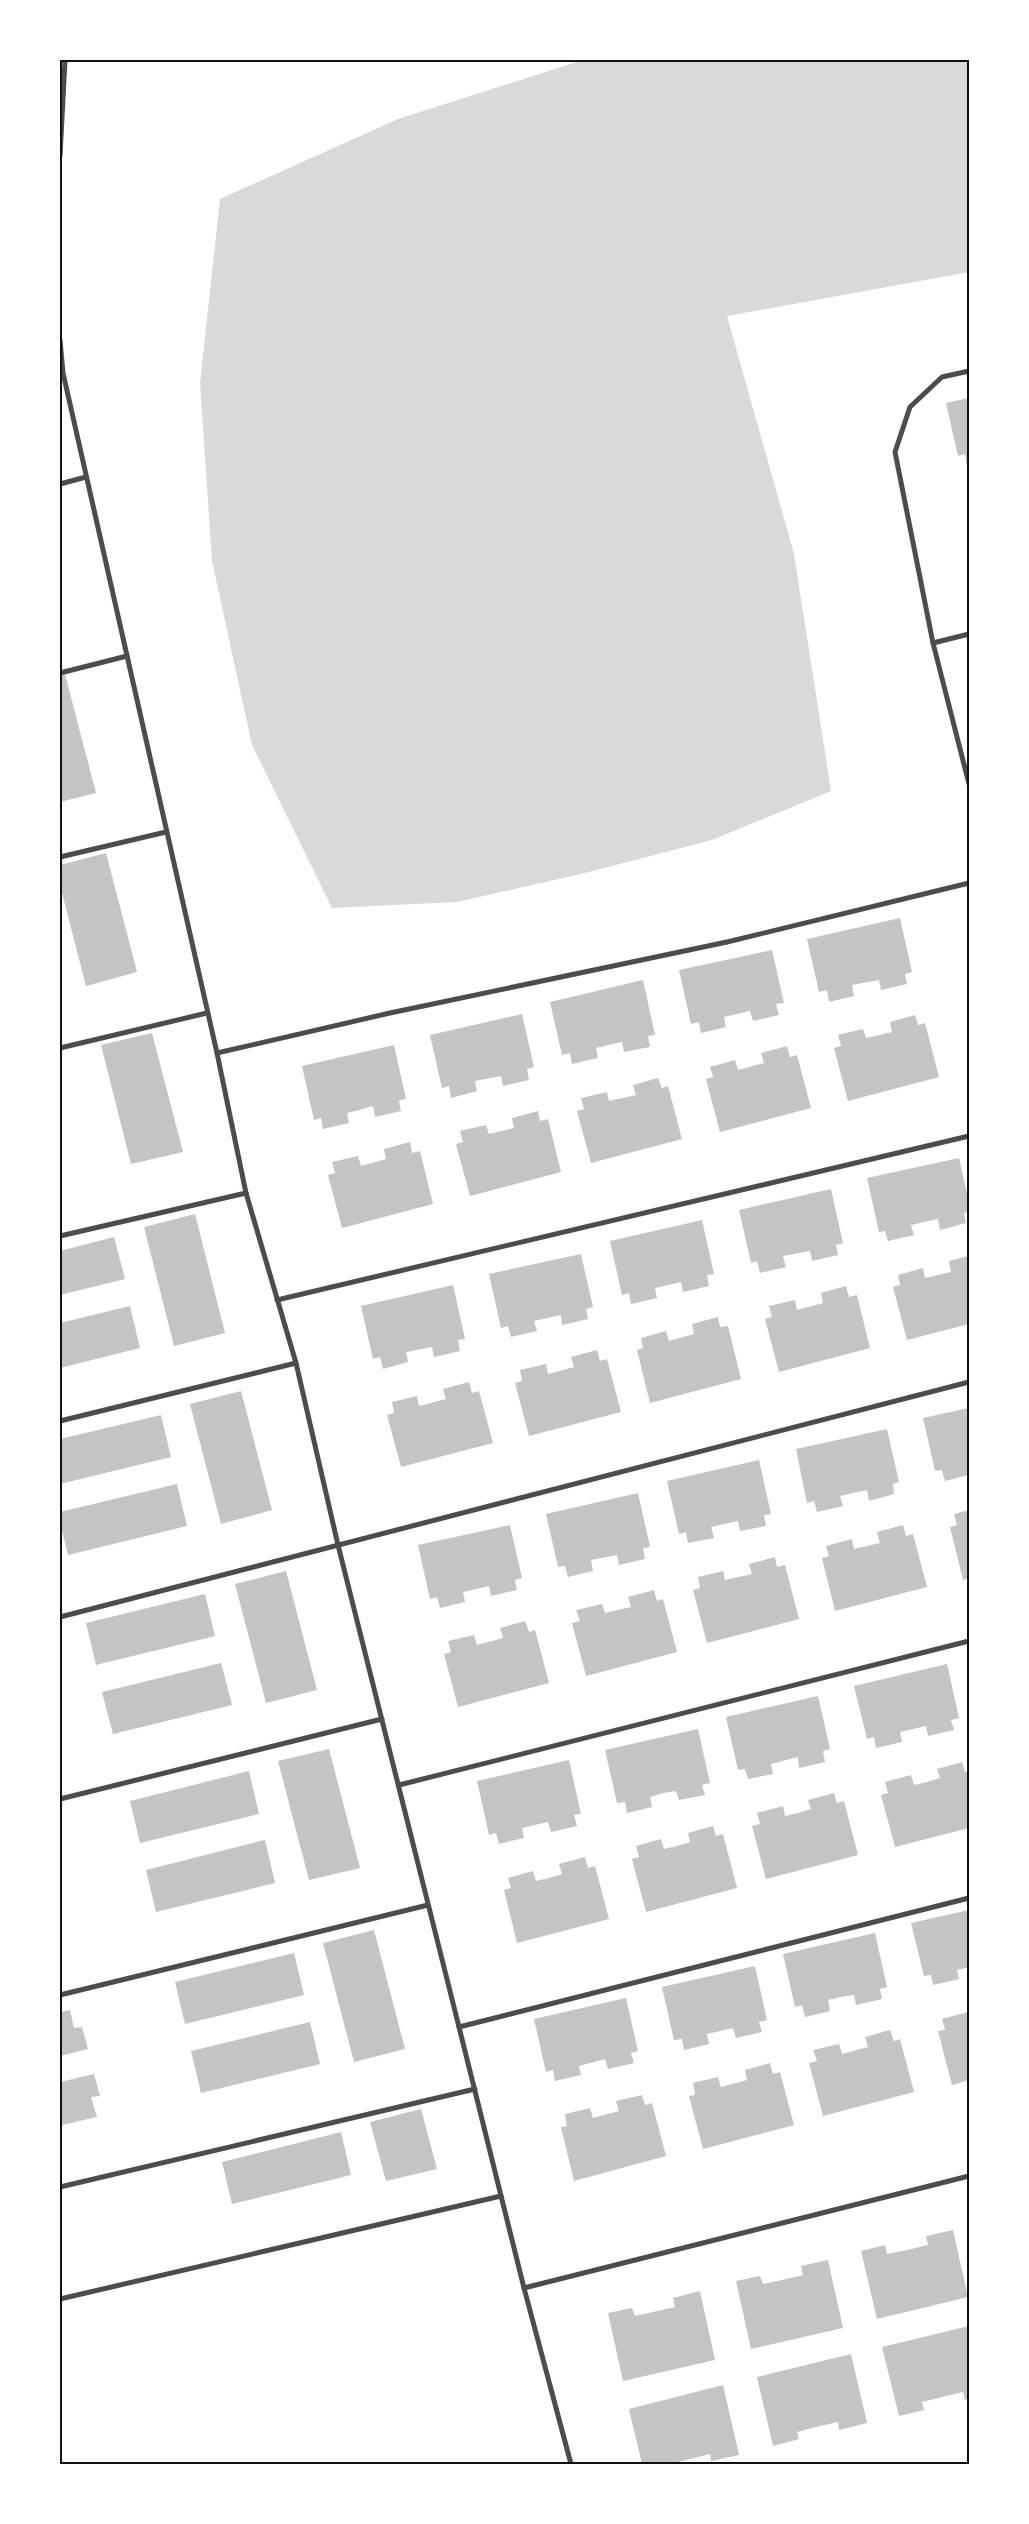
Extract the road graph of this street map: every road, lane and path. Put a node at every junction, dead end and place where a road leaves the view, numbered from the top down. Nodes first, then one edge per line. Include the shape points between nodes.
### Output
1 (64, 60) edge
2 (60, 69) edge
3 (64, 76) junction
4 (60, 156) edge
5 (60, 340) edge
6 (969, 371) edge
7 (86, 478) junction
8 (60, 484) edge
9 (969, 634) edge
10 (933, 642) junction
11 (127, 656) junction
12 (60, 672) edge
13 (969, 784) edge
14 (166, 832) junction
15 (60, 857) edge
16 (969, 883) edge
17 (207, 1013) junction
18 (60, 1048) edge
19 (217, 1053) junction
20 (969, 1136) edge
21 (246, 1193) junction
22 (60, 1236) edge
23 (277, 1300) junction
24 (296, 1362) junction
25 (969, 1382) edge
26 (60, 1421) edge
27 (338, 1544) junction
28 (60, 1617) edge
29 (969, 1641) edge
30 (382, 1719) junction
31 (398, 1785) junction
32 (60, 1799) edge
33 (969, 1898) edge
34 (428, 1905) junction
35 (60, 1995) edge
36 (459, 2027) junction
37 (474, 2089) junction
38 (969, 2176) edge
39 (60, 2188) edge
40 (501, 2196) junction
41 (524, 2288) junction
42 (60, 2299) edge
43 (571, 2464) edge

1 - 3 street
2 - 3 street
3 - 4 street
5 - 7 street via 63,373
6 - 10 street via 942,377 910,407 895,452
7 - 8 street
7 - 11 street
9 - 10 street
10 - 13 street
11 - 12 street
11 - 14 street
14 - 15 street
14 - 17 street
16 - 19 street via 727,942
17 - 18 street
17 - 19 street
19 - 21 street
20 - 23 street
21 - 22 street
21 - 23 street
23 - 24 street
24 - 26 street
24 - 27 street
25 - 27 street
27 - 28 street
27 - 30 street
29 - 31 street
30 - 31 street
30 - 32 street
31 - 34 street
33 - 36 street
34 - 35 street
34 - 36 street
36 - 37 street
37 - 39 street
37 - 40 street
38 - 41 street
40 - 41 street
40 - 42 street
41 - 43 street

